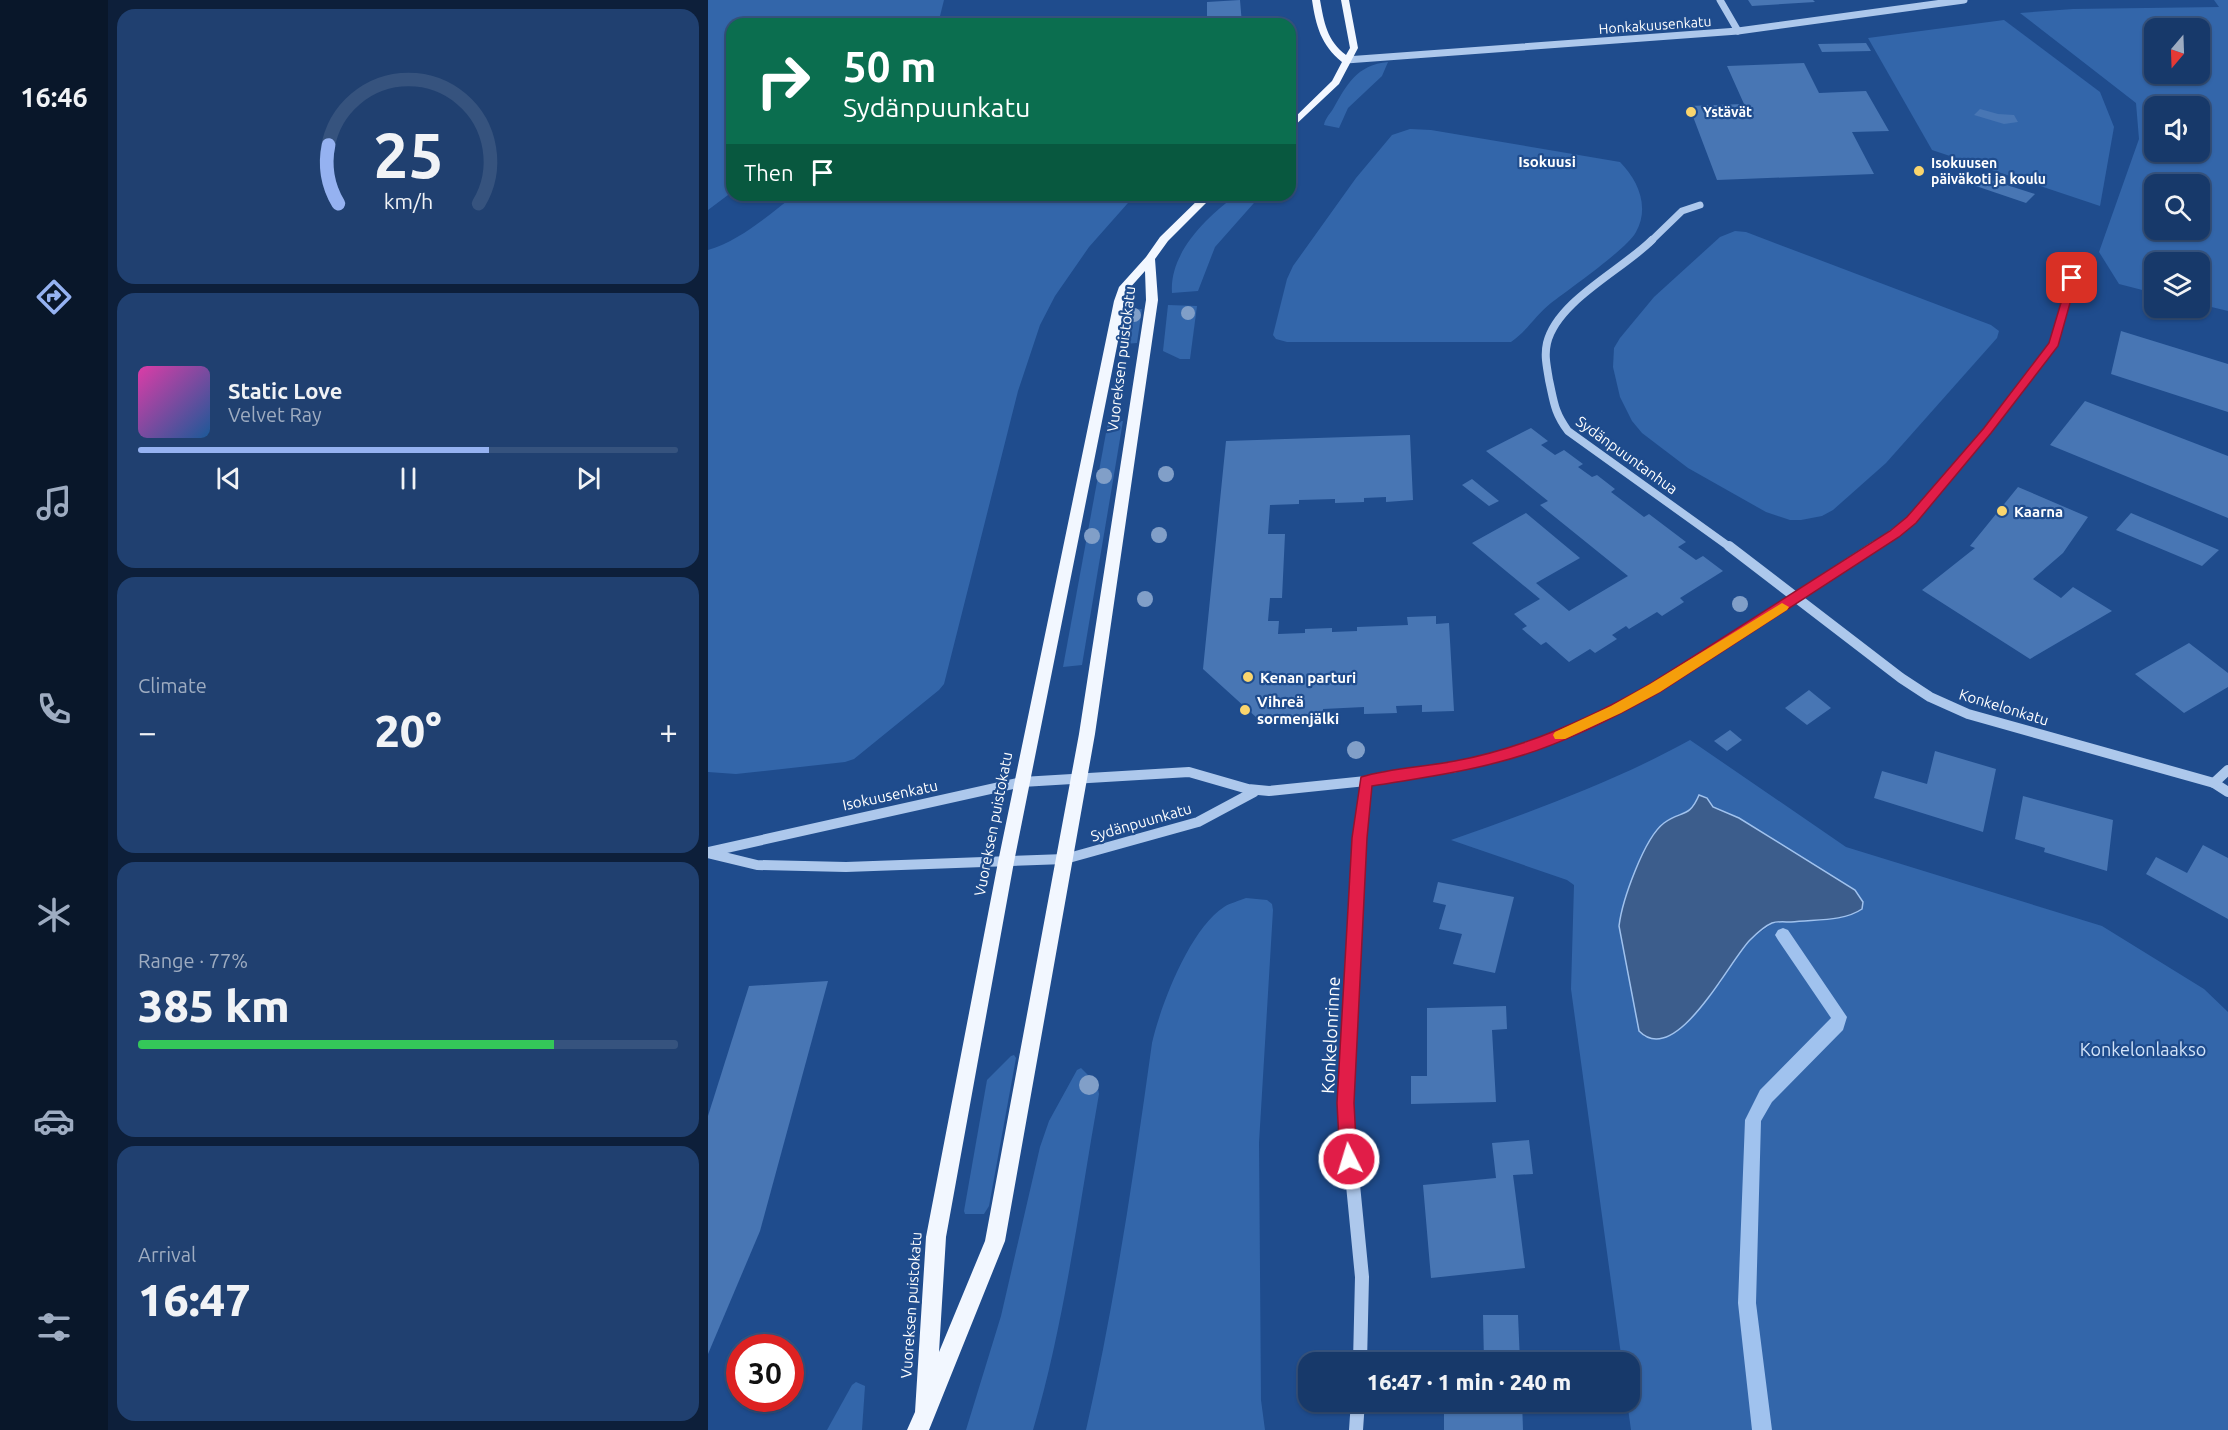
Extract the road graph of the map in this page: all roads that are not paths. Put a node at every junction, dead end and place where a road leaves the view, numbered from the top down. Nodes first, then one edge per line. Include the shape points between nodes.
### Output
1 (1316, 0) edge
2 (1345, 0) edge
3 (1720, 0) edge
4 (1964, 0) edge
5 (1738, 30) junction
6 (1346, 60) junction
7 (1296, 121) edge
8 (1202, 201) edge
9 (1700, 205) dead end
10 (1150, 259) junction
11 (2072, 278) dead end
12 (1797, 598) junction
13 (2228, 770) edge
14 (1079, 777) junction
15 (1366, 781) junction
16 (1022, 782) junction
17 (2214, 783) junction
18 (1254, 792) junction
19 (2228, 792) edge
20 (708, 853) edge
21 (1065, 859) junction
22 (1006, 862) junction
23 (1361, 1352) edge
24 (1357, 1412) edge
25 (921, 1420) edge
26 (1356, 1430) edge

1 - 6 main road via 1326,41 1331,50
2 - 6 main road via 1354,48
3 - 5 street
4 - 5 street, Honkakuusenkatu
5 - 6 street, Honkakuusenkatu
6 - 7 main road via 1336,82
8 - 10 main road, Vuoreksen puistokatu via 1181,220
9 - 12 street, Sydänpuuntanhua via 1682,211 1643,249 1576,301 1556,323 1547,342 1545,359 1556,415 1568,431
10 - 14 main road, Vuoreksen puistokatu via 1154,290
10 - 16 main road, Vuoreksen puistokatu via 1123,289 1120,301
11 - 12 street, Sydänpuunkatu via 2054,344 1988,430 1911,520
12 - 15 street, Sydänpuunkatu via 1655,688 1558,736 1456,767
12 - 17 street, Konkelonkatu via 1901,678 1930,697 1968,714
13 - 17 street
14 - 16 street, Isokuusenkatu
14 - 18 street, Sydänpuunkatu via 1189,772
14 - 21 main road, Vuoreksen puistokatu
15 - 18 street, Sydänpuunkatu
15 - 23 street, Konkelonrinne via 1346,1103 1346,1137 1361,1266
16 - 20 street, Isokuusenkatu
16 - 22 main road, Vuoreksen puistokatu
17 - 19 street, Konkelonkatu
18 - 21 street, Sydänpuunkatu via 1198,822
20 - 22 street, Isokuusenkatu via 757,866
21 - 22 street, Isokuusenkatu
21 - 25 main road, Vuoreksen puistokatu via 995,1241
22 - 25 main road, Vuoreksen puistokatu via 936,1237
24 - 26 street

